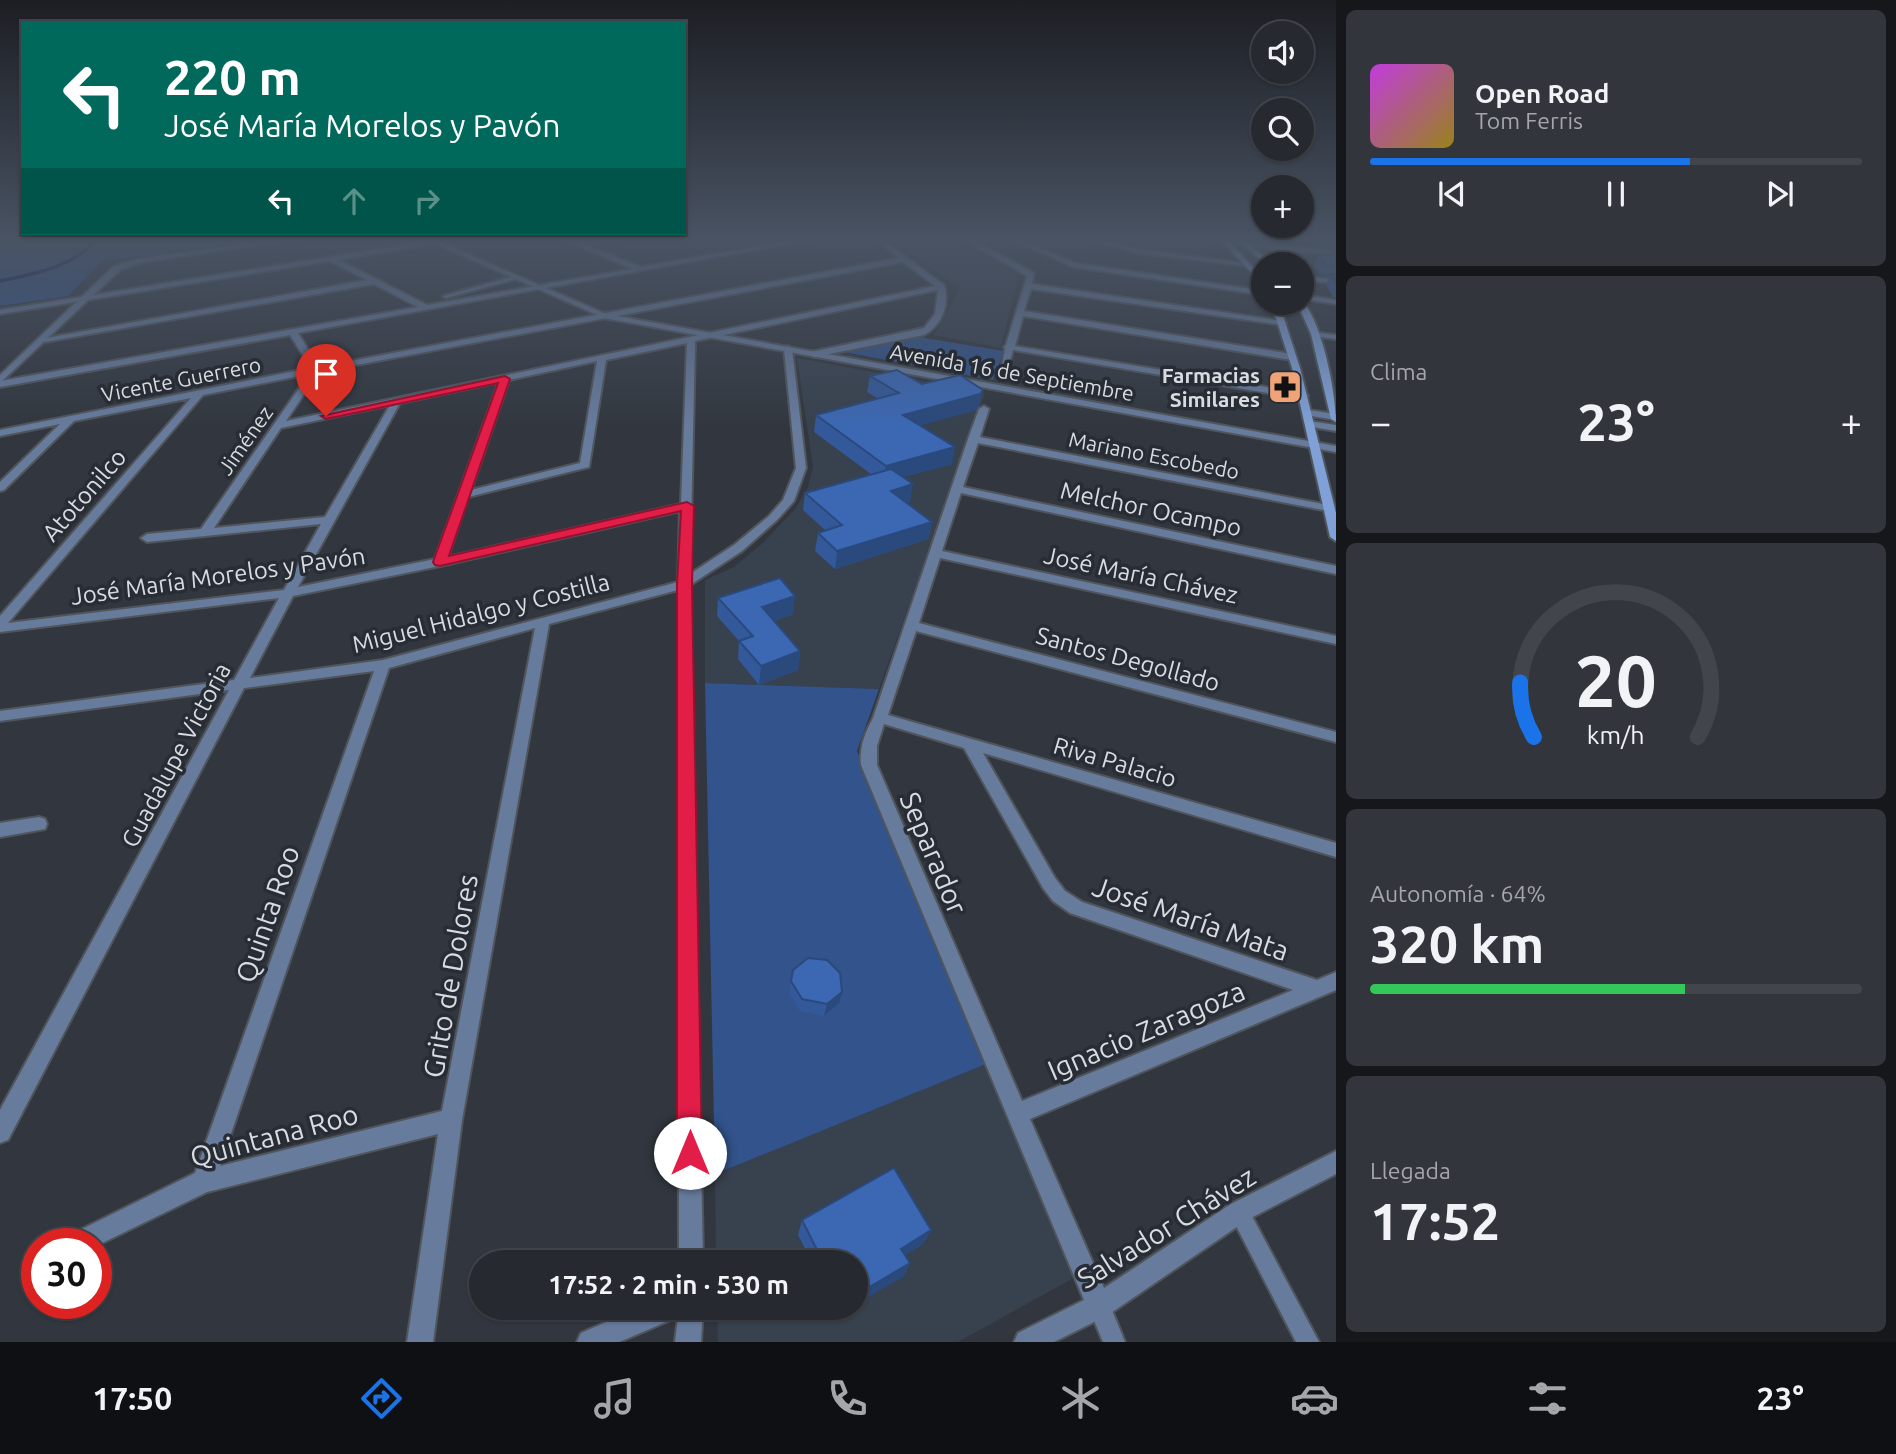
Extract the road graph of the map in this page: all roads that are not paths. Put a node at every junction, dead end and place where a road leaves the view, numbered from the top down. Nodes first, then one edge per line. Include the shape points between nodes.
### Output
1 (64, 302) edge
2 (82, 302) edge
3 (258, 302) edge
4 (415, 302) edge
5 (456, 302) edge
6 (568, 302) edge
7 (680, 302) edge
8 (870, 302) edge
9 (942, 302) edge
10 (1023, 302) edge
11 (1140, 302) edge
12 (425, 307) junction
13 (0, 312) edge
14 (1019, 313) junction
15 (1279, 315) edge
16 (1306, 315) edge
17 (604, 316) junction
18 (1282, 323) junction
19 (293, 332) junction
20 (1315, 334) junction
21 (699, 337) junction
22 (1336, 337) edge
23 (45, 339) junction
24 (1008, 347) junction
25 (788, 349) junction
26 (814, 354) junction
27 (1292, 357) junction
28 (602, 358) junction
29 (1003, 368) dead end
30 (316, 370) junction
31 (1318, 373) edge
32 (505, 379) junction
33 (0, 382) edge
34 (199, 394) junction
35 (1303, 396) junction
36 (396, 402) junction
37 (984, 409) edge
38 (1335, 413) edge
39 (72, 418) junction
40 (1308, 419) junction
41 (280, 425) junction
42 (1336, 428) edge
43 (0, 433) edge
44 (973, 439) junction
45 (1314, 445) junction
46 (1336, 449) edge
47 (0, 488) edge
48 (957, 489) junction
49 (464, 495) junction
50 (687, 506) junction
51 (1328, 508) junction
52 (331, 520) junction
53 (205, 532) junction
54 (1336, 537) edge
55 (147, 538) dead end
56 (936, 553) junction
57 (440, 562) junction
58 (1336, 570) edge
59 (684, 584) junction
60 (288, 593) junction
61 (543, 623) junction
62 (909, 625) junction
63 (0, 626) edge
64 (1336, 640) edge
65 (383, 665) junction
66 (240, 685) junction
67 (0, 716) edge
68 (880, 718) junction
69 (1336, 737) edge
70 (970, 743) junction
71 (39, 824) dead end
72 (0, 830) edge
73 (1336, 850) edge
74 (1326, 985) edge
75 (1016, 1114) junction
76 (452, 1120) junction
77 (0, 1132) edge
78 (1336, 1162) edge
79 (204, 1181) junction
80 (1239, 1212) junction
81 (108, 1228) edge
82 (691, 1250) edge
83 (1099, 1306) junction
84 (641, 1320) edge
85 (690, 1320) edge
86 (420, 1342) edge
87 (590, 1342) edge
88 (688, 1342) edge
89 (1027, 1342) edge
90 (1114, 1342) edge
91 (1308, 1342) edge

1 - 13 street
2 - 23 street
3 - 23 street
4 - 12 street
5 - 12 street
6 - 17 street, Avenida 16 de Septiembre
7 - 17 street, Vicente Guerrero
8 - 21 street
9 - 26 street via 936,322 928,330
10 - 14 street
11 - 18 street
12 - 19 street
14 - 24 street
14 - 27 street
15 - 18 main road
16 - 20 main road
17 - 21 street, Avenida 16 de Septiembre
17 - 30 street, Vicente Guerrero
18 - 27 main road
19 - 30 street
19 - 33 street
20 - 22 lane
20 - 31 main road
21 - 25 street, Avenida 16 de Septiembre
21 - 28 street
21 - 50 street
23 - 33 street
24 - 29 street
24 - 35 street
25 - 26 street, Avenida 16 de Septiembre
25 - 59 street, Miguel Hidalgo y Costilla via 801,468 796,485 755,536
26 - 45 street, Avenida 16 de Septiembre
27 - 31 main road
28 - 32 street
28 - 49 street via 584,465
30 - 34 street, Vicente Guerrero
30 - 41 street, Jiménez
31 - 35 main road
31 - 38 main road
32 - 36 street
32 - 49 street
34 - 39 street, Vicente Guerrero
34 - 63 street, Atotonilco
35 - 40 main road
36 - 41 street
36 - 52 street, Guadalupe Victoria
37 - 44 street, Separador
38 - 40 street
39 - 43 street, Vicente Guerrero
39 - 47 street
40 - 42 street
40 - 45 main road
41 - 53 street, Jiménez
44 - 48 street, Separador
44 - 51 street, Mariano Escobedo
45 - 46 street, Avenida 16 de Septiembre
45 - 51 main road
48 - 56 street, Separador
48 - 58 street, Melchor Ocampo
49 - 57 street
50 - 57 street, José María Morelos y Pavón
50 - 59 street
51 - 54 main road
52 - 53 street
52 - 60 street, Guadalupe Victoria
53 - 55 street
56 - 62 street, Separador
56 - 64 street, José María Chávez
57 - 60 street, José María Morelos y Pavón
59 - 61 street, Miguel Hidalgo y Costilla
59 - 82 street
60 - 63 street, José María Morelos y Pavón
60 - 66 street, Guadalupe Victoria
61 - 65 street, Miguel Hidalgo y Costilla
61 - 76 street, Grito de Dolores
62 - 68 street, Separador
62 - 69 street, Santos Degollado
65 - 66 street, Miguel Hidalgo y Costilla
65 - 79 street, Quinta Roo
66 - 67 street, Miguel Hidalgo y Costilla
66 - 77 street, Guadalupe Victoria
68 - 70 street, Riva Palacio
68 - 75 street, Separador via 867,753 869,765
70 - 73 street, Riva Palacio
70 - 74 street, José María Mata via 1049,883 1065,902
71 - 72 street
74 - 75 street, Ignacio Zaragoza
75 - 83 street, Separador
76 - 79 street, Quintana Roo
76 - 86 street, Grito de Dolores
78 - 80 street, Salvador Chávez
79 - 81 street, Quintana Roo
80 - 83 street, Salvador Chávez
80 - 91 lane
83 - 89 street, Salvador Chávez
83 - 90 lane
84 - 87 street
85 - 88 street

